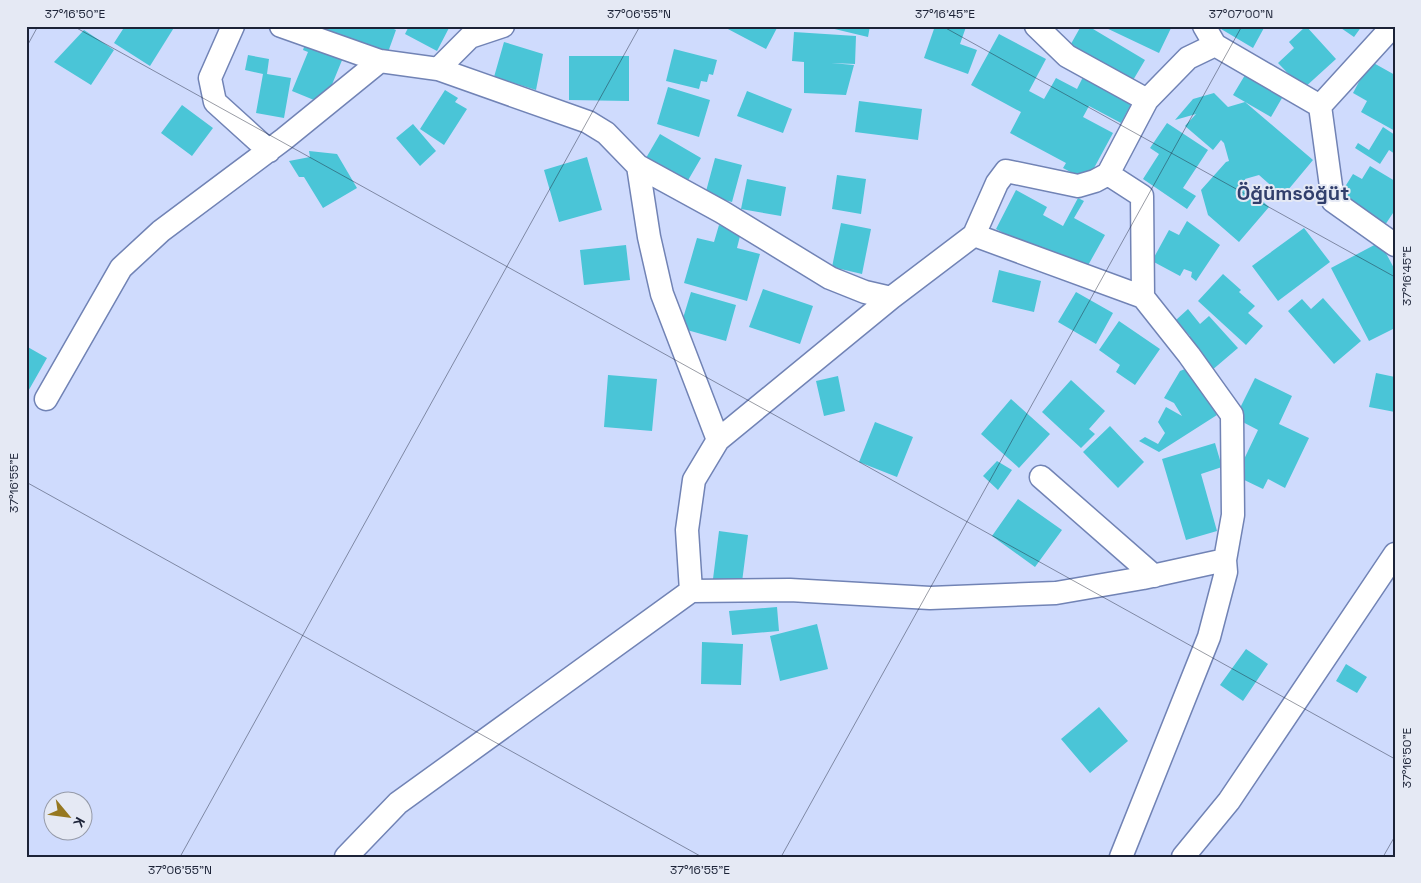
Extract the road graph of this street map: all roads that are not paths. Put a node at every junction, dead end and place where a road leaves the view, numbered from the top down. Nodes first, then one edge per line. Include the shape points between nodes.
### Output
1 (233, 26) edge
2 (281, 26) edge
3 (503, 26) edge
4 (1036, 26) edge
5 (1393, 26) edge
6 (1210, 35) edge
7 (380, 61) junction
8 (438, 69) junction
9 (1147, 100) junction
10 (1320, 106) junction
11 (269, 151) junction
12 (638, 166) junction
13 (1108, 174) junction
14 (974, 235) junction
15 (1395, 245) edge
16 (1143, 297) junction
17 (891, 298) junction
18 (46, 399) dead end
19 (718, 440) junction
20 (1042, 478) dead end
21 (1395, 554) edge
22 (1225, 560) junction
23 (1154, 576) junction
24 (691, 592) junction
25 (346, 857) edge
26 (1120, 857) edge
27 (1183, 857) edge

1 - 11 street via 210,78 215,102
2 - 7 street
3 - 8 street via 470,37
4 - 9 street via 1067,56
5 - 10 street
6 - 9 street
6 - 10 street
7 - 8 street
7 - 11 street
8 - 12 street via 588,122 606,133
9 - 13 street
10 - 15 street via 1333,201
11 - 18 street via 161,231 121,268
12 - 17 street via 722,212 830,278
12 - 19 street via 662,294
13 - 14 street via 1078,186 1006,171 997,183
13 - 16 street via 1142,196
14 - 16 street
14 - 17 street
16 - 22 street via 1232,415 1232,515
17 - 19 street
19 - 24 street via 694,480 687,530
20 - 23 street
21 - 27 street via 1229,800
22 - 23 street
22 - 26 street via 1226,572 1209,637
23 - 24 street via 1056,593 930,598 790,590
24 - 25 street via 398,803

